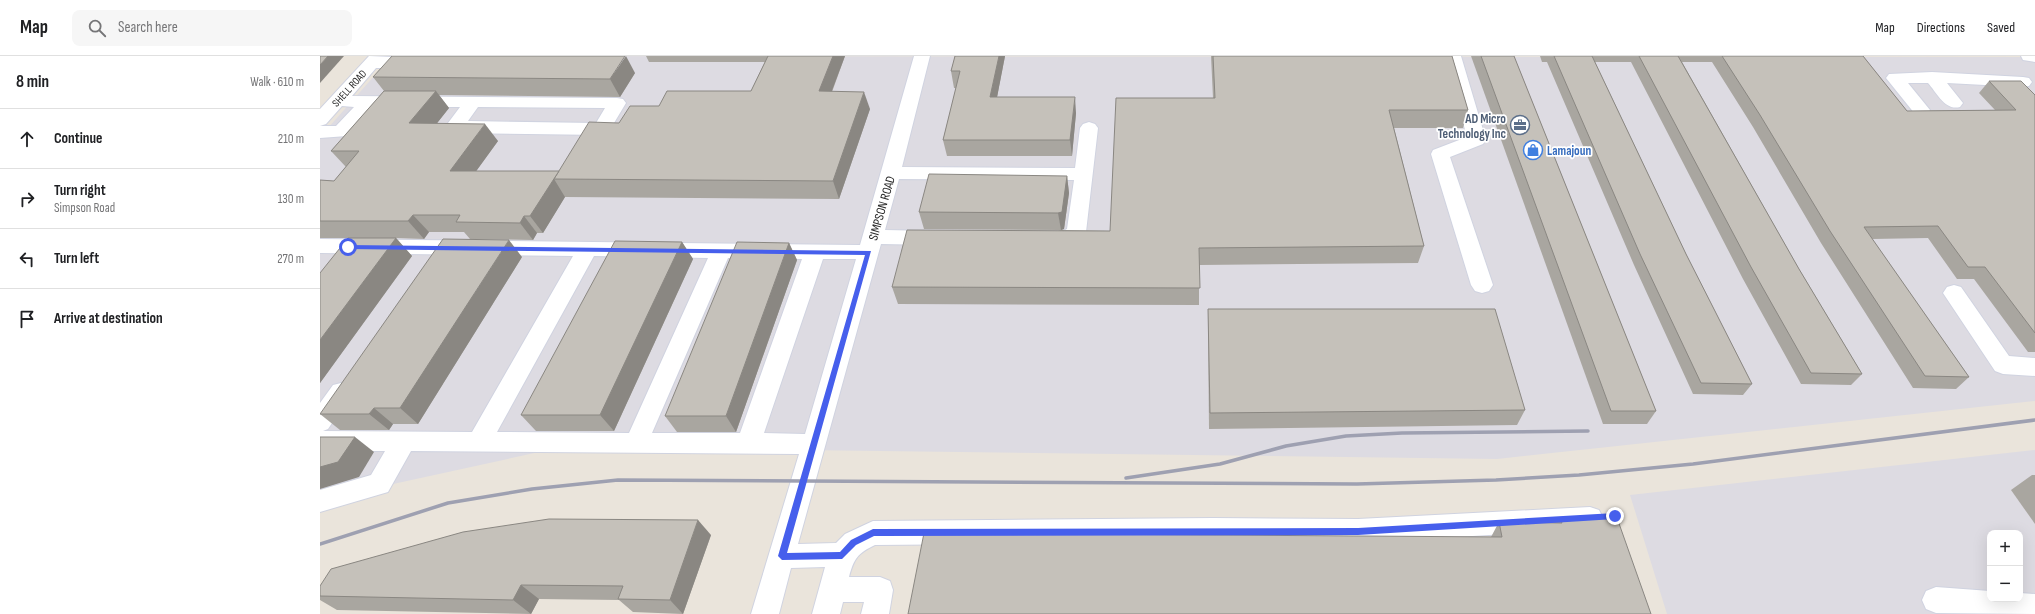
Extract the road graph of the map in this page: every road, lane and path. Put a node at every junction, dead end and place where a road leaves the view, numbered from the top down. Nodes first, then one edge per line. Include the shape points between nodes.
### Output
1 (922, 56) edge
2 (1454, 56) edge
3 (2029, 56) edge
4 (2035, 57) edge
5 (375, 60) edge
6 (435, 63) edge
7 (2008, 66) dead end
8 (1932, 77) junction
9 (2023, 82) junction
10 (2035, 95) edge
11 (337, 101) junction
12 (368, 101) junction
13 (473, 102) junction
14 (1954, 103) dead end
15 (1921, 110) edge
16 (320, 120) edge
17 (1089, 128) dead end
18 (320, 132) edge
19 (891, 173) junction
20 (1084, 174) junction
21 (950, 238) edge
22 (1035, 239) edge
23 (871, 245) junction
24 (320, 246) edge
25 (348, 247) junction
26 (441, 248) junction
27 (587, 250) junction
28 (721, 251) junction
29 (815, 252) junction
30 (334, 264) edge
31 (428, 267) edge
32 (1482, 285) dead end
33 (1954, 294) dead end
34 (2035, 367) edge
35 (351, 377) edge
36 (320, 422) edge
37 (320, 441) edge
38 (404, 441) junction
39 (479, 442) junction
40 (636, 443) junction
41 (748, 444) junction
42 (814, 444) junction
43 (320, 501) edge
44 (1615, 516) edge
45 (842, 555) junction
46 (782, 556) junction
47 (833, 589) junction
48 (1936, 600) dead end
49 (2035, 607) edge
50 (765, 614) edge
51 (826, 614) edge
52 (875, 614) edge

1 - 19 street, SIMPSON ROAD
2 - 32 street via 1477,140 1440,154
3 - 4 street
5 - 6 street
5 - 11 street, SHELL ROAD
7 - 9 street
8 - 9 street
8 - 14 street
8 - 15 street via 1895,78
9 - 10 street
11 - 12 street
11 - 16 street, SHELL ROAD
12 - 13 street
12 - 18 street via 342,132
13 - 13 street via 595,103 617,103 602,129 454,128
17 - 20 street
19 - 20 street
19 - 23 street, SIMPSON ROAD
20 - 22 street via 1076,232 1066,239
21 - 23 street
23 - 29 street
23 - 42 street, SIMPSON ROAD
24 - 25 street
25 - 26 street
25 - 30 street
26 - 27 street
26 - 31 street
27 - 28 street
27 - 39 street
28 - 29 street
28 - 40 street
29 - 41 street
33 - 34 street via 2004,365
35 - 36 street
37 - 38 street
38 - 39 street
38 - 43 street via 379,484
39 - 40 street
40 - 41 street
41 - 42 street
42 - 46 street, SIMPSON ROAD
44 - 45 street via 1358,531 873,533 854,542
45 - 46 street
45 - 47 street
46 - 50 street, SIMPSON ROAD
47 - 51 street
47 - 52 street via 880,590
48 - 49 street

